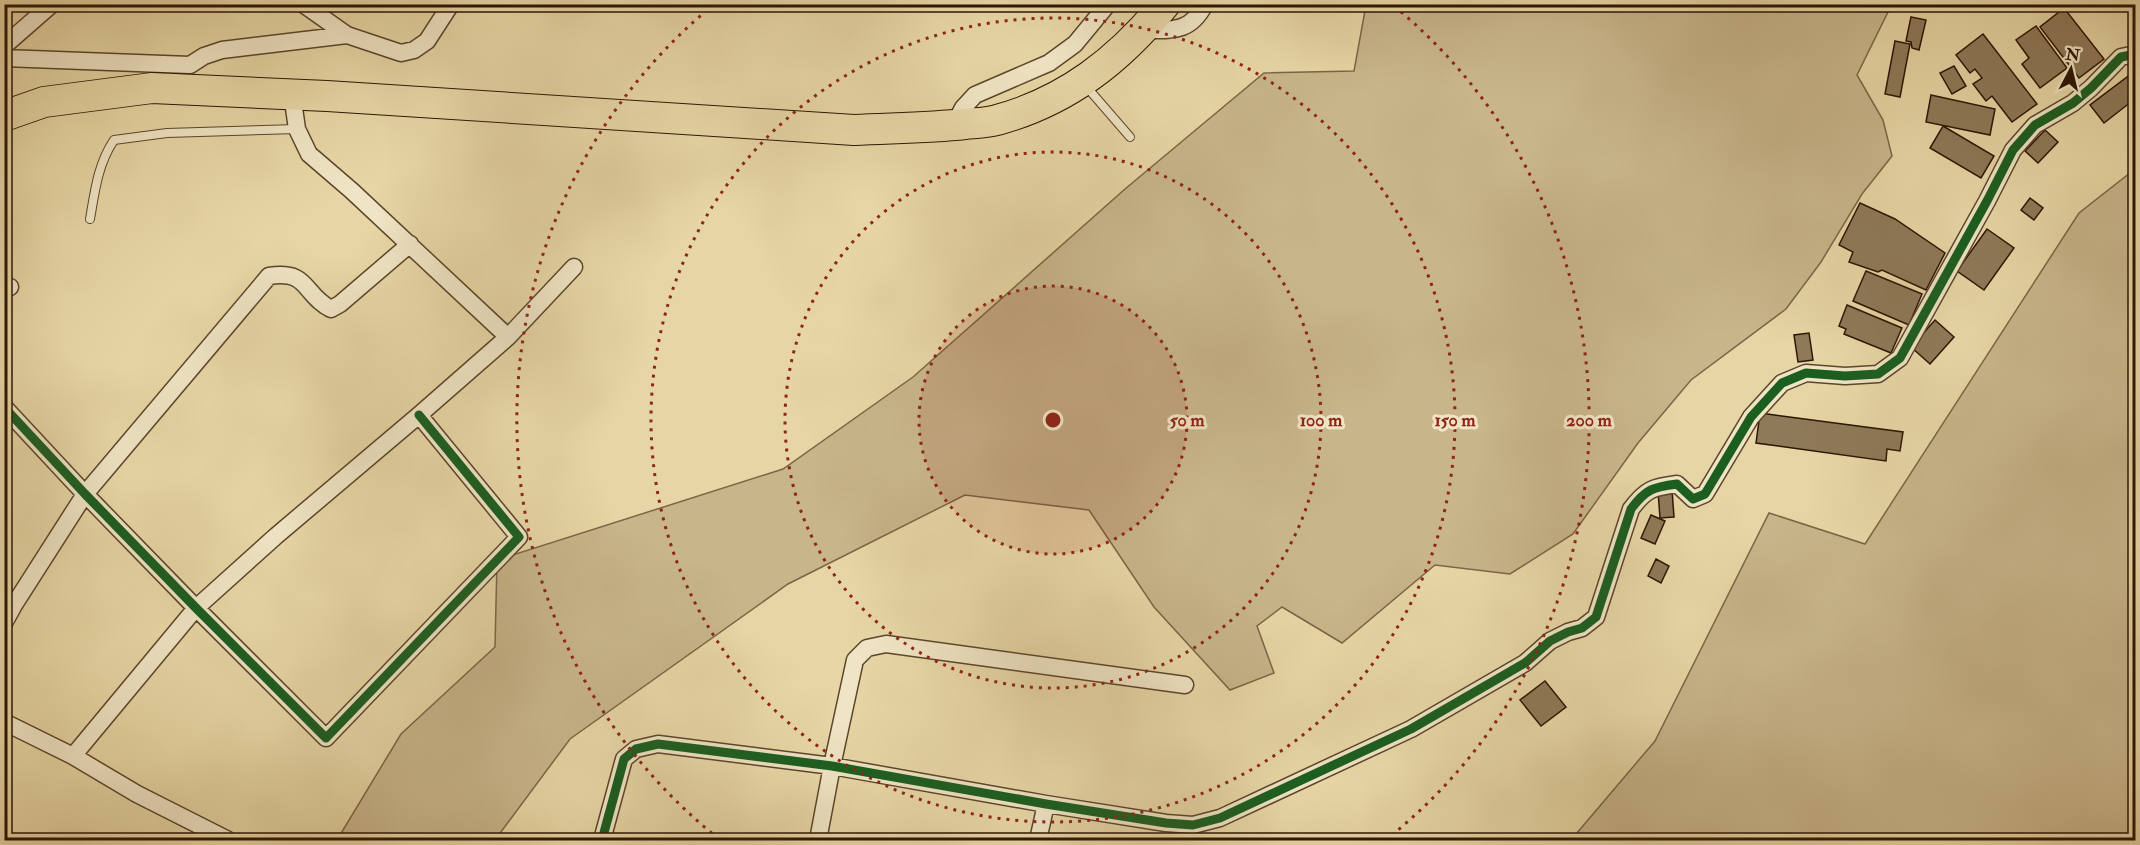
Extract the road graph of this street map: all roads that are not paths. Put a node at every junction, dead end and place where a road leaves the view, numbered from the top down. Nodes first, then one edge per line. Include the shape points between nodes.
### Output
1 (52, 4) edge
2 (303, 4) edge
3 (451, 4) edge
4 (1108, 4) edge
5 (1165, 4) edge
6 (1205, 4) edge
7 (1144, 30) junction
8 (347, 35) junction
9 (4, 46) edge
10 (2136, 54) edge
11 (4, 58) edge
12 (1083, 82) junction
13 (292, 94) junction
14 (4, 116) edge
15 (954, 125) junction
16 (297, 129) junction
17 (1130, 137) dead end
18 (90, 219) dead end
19 (410, 244) junction
20 (574, 267) dead end
21 (508, 337) junction
22 (4, 407) edge
23 (419, 415) junction
24 (85, 494) junction
25 (196, 608) junction
26 (4, 623) edge
27 (1185, 685) dead end
28 (4, 722) edge
29 (73, 756) junction
30 (832, 766) junction
31 (1046, 804) junction
32 (228, 840) edge
33 (602, 840) edge
34 (819, 840) edge
35 (1038, 840) edge

1 - 9 street
2 - 8 street
3 - 8 street via 427,41 414,51 401,53
4 - 15 street via 1075,44 1049,63 975,95
5 - 7 highway
6 - 7 street via 1201,13 1180,30
7 - 12 highway
8 - 11 street via 222,50 190,65
10 - 31 street via 2121,57 2073,103 2035,125 2013,150 1900,358 1878,374 1806,373 1782,383 1751,417 1705,494 1693,500 1677,484 1654,487 1641,497 1631,509 1596,617 1590,623 1550,641 1525,663 1411,729 1220,818 1193,825
12 - 15 highway via 996,121
12 - 17 lane
13 - 14 highway via 152,88 44,102
13 - 15 highway via 854,130
13 - 16 street
16 - 18 lane via 167,133 114,140 98,173
16 - 19 street via 309,154
19 - 21 street
19 - 24 street via 331,309 300,279 283,274 269,276
20 - 21 street
21 - 23 street
22 - 24 street
23 - 25 street
23 - 25 street via 519,537 326,738
24 - 25 street
24 - 26 street
25 - 29 street
27 - 30 street via 886,644 867,648 855,660
28 - 29 street
29 - 32 street
30 - 31 street
30 - 33 street via 658,744 636,749 624,759
30 - 34 street
31 - 35 street

